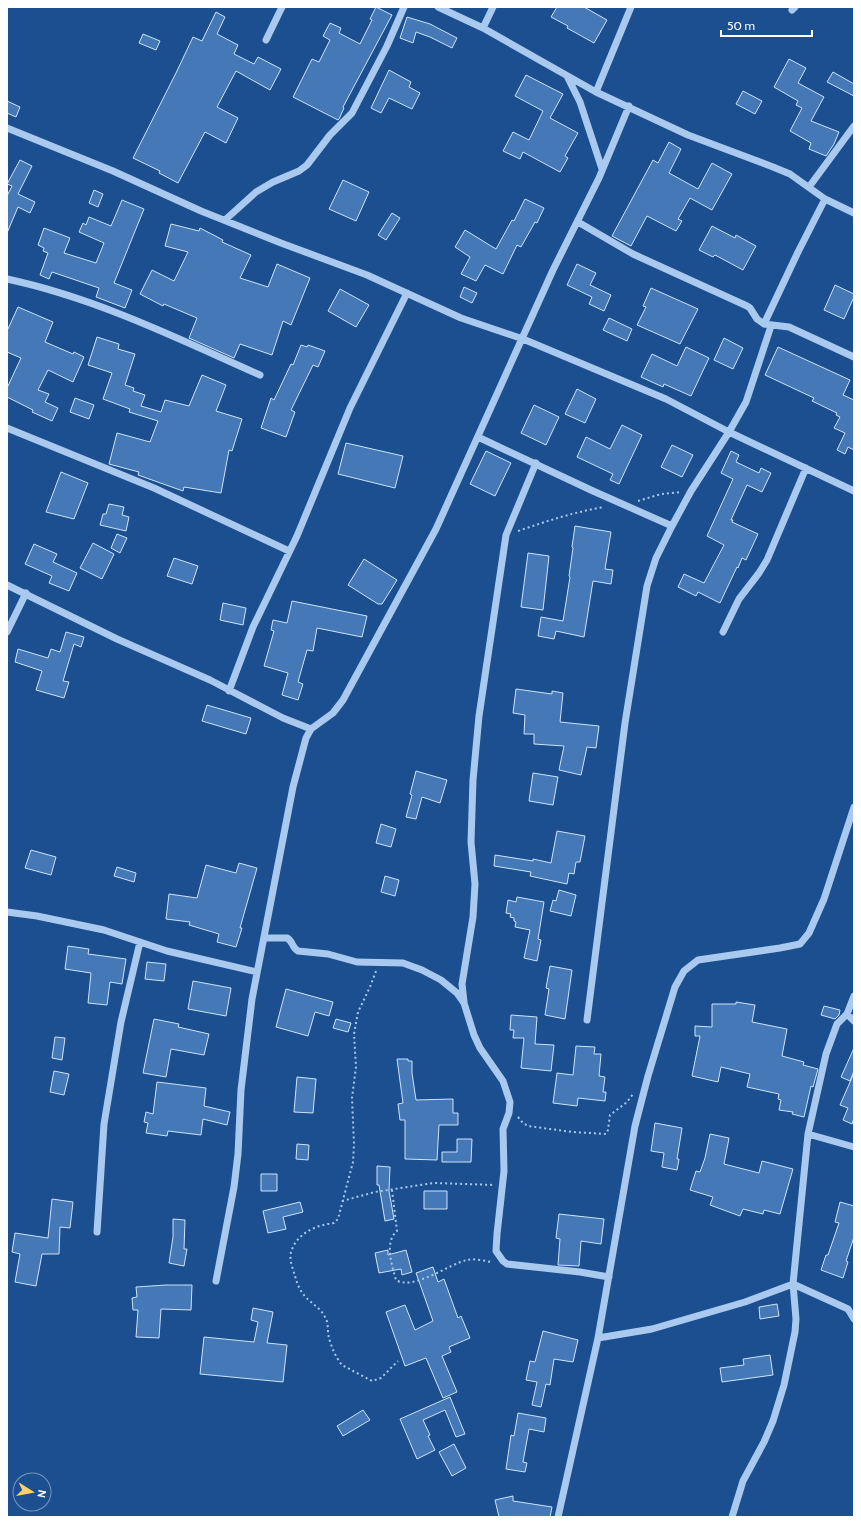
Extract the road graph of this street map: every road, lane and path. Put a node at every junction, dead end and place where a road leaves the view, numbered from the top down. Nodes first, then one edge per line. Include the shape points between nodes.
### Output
1 (282, 7) edge
2 (404, 7) edge
3 (438, 7) edge
4 (493, 7) edge
5 (631, 7) edge
6 (483, 28) junction
7 (266, 40) dead end
8 (567, 76) junction
9 (596, 92) junction
10 (629, 106) junction
11 (854, 126) edge
12 (7, 128) edge
13 (602, 169) junction
14 (809, 187) junction
15 (825, 199) junction
16 (854, 213) edge
17 (225, 220) junction
18 (578, 222) junction
19 (7, 279) edge
20 (407, 293) junction
21 (764, 324) junction
22 (771, 326) junction
23 (523, 339) junction
24 (854, 357) edge
25 (260, 375) dead end
26 (7, 428) edge
27 (729, 432) junction
28 (478, 437) junction
29 (536, 463) junction
30 (806, 468) junction
31 (691, 491) junction
32 (854, 491) edge
33 (622, 504) junction
34 (672, 526) junction
35 (506, 535) junction
36 (290, 551) junction
37 (7, 584) edge
38 (26, 593) junction
39 (7, 632) edge
40 (723, 632) dead end
41 (229, 691) junction
42 (312, 729) junction
43 (854, 807) edge
44 (7, 912) edge
45 (264, 938) junction
46 (140, 942) junction
47 (379, 962) junction
48 (257, 972) junction
49 (854, 996) edge
50 (464, 1003) junction
51 (847, 1014) junction
52 (587, 1020) dead end
53 (854, 1021) edge
54 (635, 1091) dead end
55 (510, 1102) junction
56 (808, 1134) junction
57 (854, 1147) edge
58 (503, 1186) junction
59 (392, 1190) junction
60 (342, 1201) junction
61 (98, 1232) dead end
62 (513, 1264) junction
63 (609, 1278) junction
64 (216, 1281) dead end
65 (792, 1284) junction
66 (854, 1319) edge
67 (598, 1338) junction
68 (398, 1360) dead end
69 (558, 1517) edge
70 (732, 1517) edge

1 - 7 street
2 - 17 street via 352,113 330,135 307,165 256,192
3 - 6 street
4 - 6 street
5 - 9 street
6 - 8 street
8 - 9 street
8 - 13 street via 580,102
9 - 10 street
10 - 13 street
10 - 14 street via 688,135 790,174
11 - 14 street
12 - 17 street
13 - 18 street
14 - 15 street
15 - 16 street
15 - 21 street
17 - 20 street
18 - 21 street via 633,254 747,306
18 - 23 street via 553,270
19 - 25 street via 63,294 140,321
20 - 23 street via 461,318
20 - 36 street via 350,408
21 - 22 street
22 - 24 street via 789,327
22 - 27 street via 746,402
23 - 27 street via 666,399
23 - 28 street
26 - 36 street via 154,488
27 - 30 street
27 - 31 street
28 - 29 street
28 - 42 street via 436,529 343,700
29 - 33 street
29 - 35 street
30 - 32 street
30 - 40 street via 767,560 739,599
31 - 33 path via 661,494
31 - 34 street
33 - 34 street
33 - 35 path via 580,511
34 - 52 street via 656,558 647,586 625,723
35 - 50 street via 475,756 472,842 475,884 473,917 462,984
36 - 41 street via 252,627
37 - 38 street
38 - 39 street
38 - 41 street
41 - 42 street via 282,718
42 - 45 street via 304,745 294,787
43 - 63 street via 824,899 809,933 800,944 698,960 684,971 675,987 635,1126
44 - 46 street via 96,929
45 - 47 street via 287,938 295,949 302,952 328,954 357,962
45 - 48 street
46 - 48 street via 167,951
46 - 61 street via 121,1022 104,1124
47 - 50 street via 403,963 422,970 450,986
47 - 60 path via 358,1012 354,1034 356,1067 352,1098 353,1156
48 - 64 street via 241,1090 234,1187
49 - 51 street
50 - 55 street via 480,1048 503,1081
51 - 53 street
51 - 56 street via 837,1024 826,1054
54 - 55 path via 627,1102 610,1115 606,1134 528,1126 517,1116
55 - 58 street via 503,1129
56 - 57 street
56 - 65 street
58 - 59 path via 434,1183
58 - 62 street via 496,1251 503,1261
59 - 60 path
59 - 62 path via 397,1231 392,1235 390,1246 396,1280 408,1283 437,1274 469,1259
60 - 68 path via 336,1222 311,1228 299,1239 292,1252 291,1263 298,1287 325,1315 329,1338 342,1365 372,1381 381,1378
62 - 63 street
63 - 67 street
65 - 66 street via 848,1309
65 - 67 street via 745,1302 652,1329
65 - 70 street via 795,1332 784,1385 773,1421 743,1481
67 - 69 street

